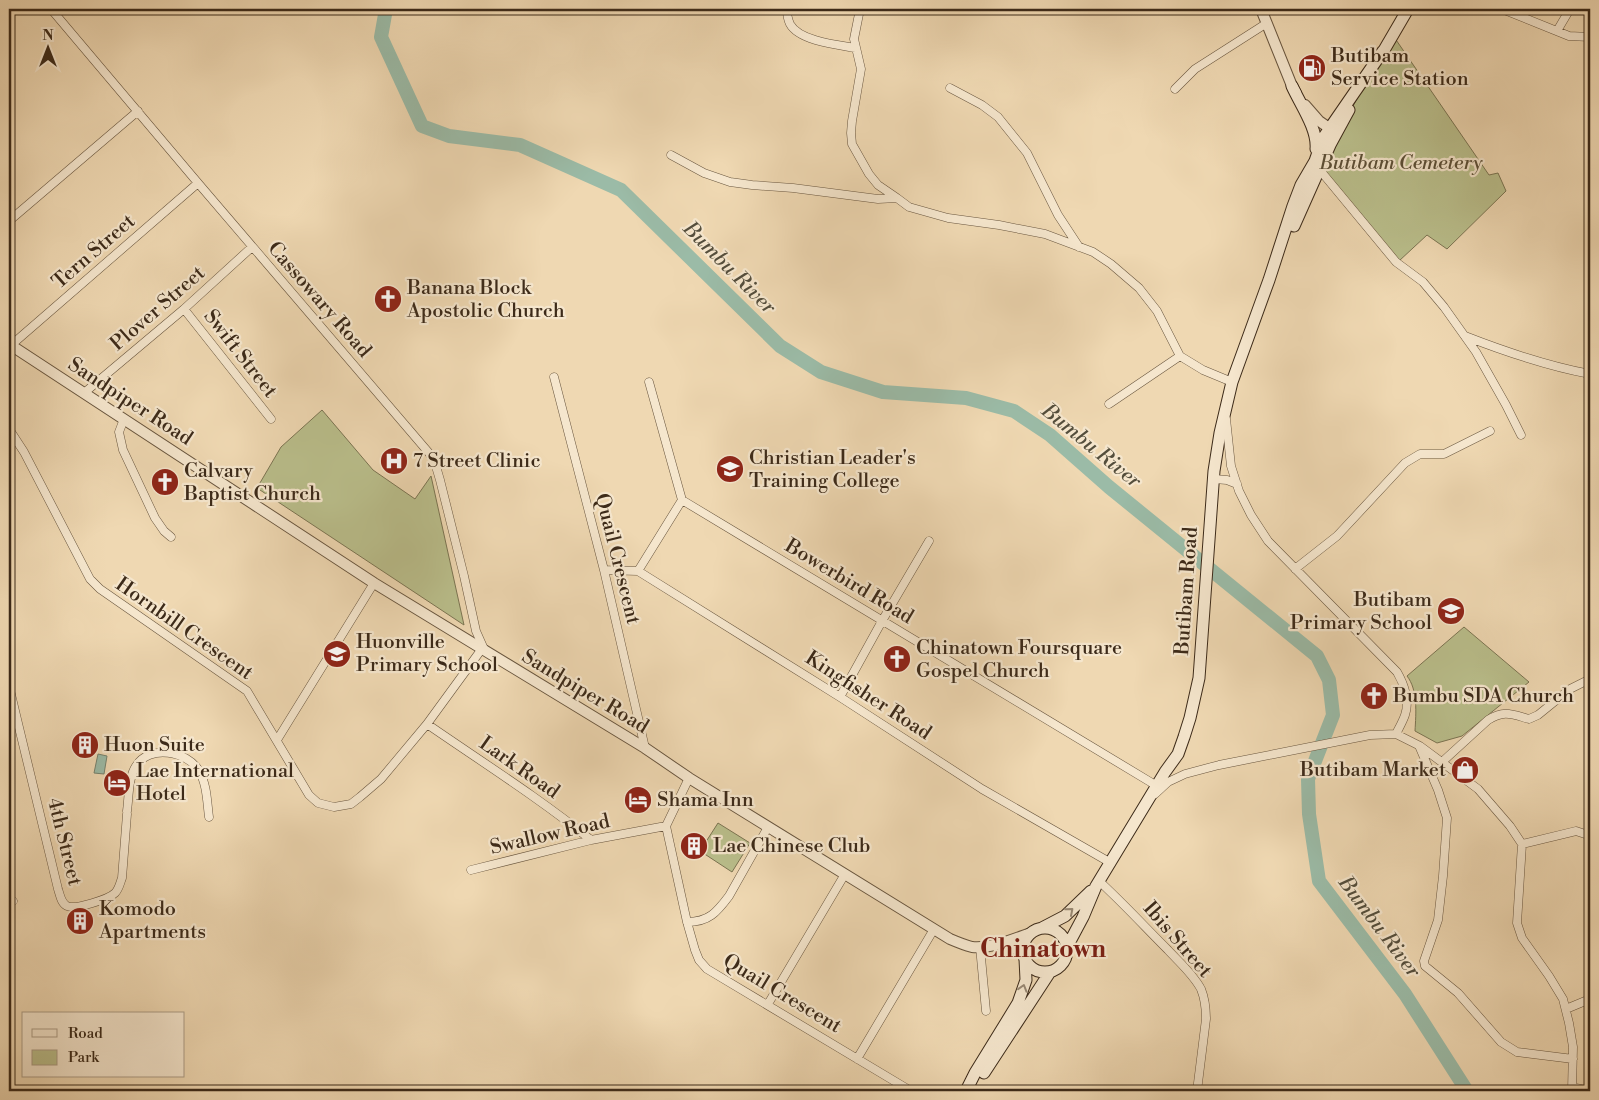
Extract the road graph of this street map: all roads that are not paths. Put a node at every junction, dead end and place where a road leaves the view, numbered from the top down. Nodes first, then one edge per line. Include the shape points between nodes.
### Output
1 (51, 9) edge
2 (787, 9) edge
3 (860, 9) edge
4 (1262, 9) edge
5 (1408, 9) edge
6 (1502, 9) edge
7 (1570, 9) edge
8 (1267, 24) junction
9 (1557, 31) junction
10 (1590, 37) edge
11 (856, 48) junction
12 (1292, 86) junction
13 (950, 88) dead end
14 (1176, 89) dead end
15 (138, 111) junction
16 (1329, 136) junction
17 (671, 155) dead end
18 (1317, 165) junction
19 (198, 183) junction
20 (897, 198) junction
21 (9, 221) edge
22 (252, 247) junction
23 (1079, 247) junction
24 (184, 309) junction
25 (1465, 336) junction
26 (10, 345) edge
27 (1180, 356) junction
28 (1590, 374) edge
29 (554, 378) dead end
30 (649, 382) dead end
31 (1232, 382) junction
32 (84, 393) junction
33 (1109, 404) dead end
34 (1225, 409) junction
35 (124, 419) junction
36 (271, 419) dead end
37 (9, 428) edge
38 (1490, 431) dead end
39 (1521, 435) dead end
40 (1214, 479) junction
41 (1237, 484) junction
42 (682, 500) junction
43 (171, 537) dead end
44 (929, 541) dead end
45 (1295, 569) junction
46 (604, 570) junction
47 (638, 571) junction
48 (374, 583) junction
49 (882, 621) junction
50 (484, 651) junction
51 (1590, 679) edge
52 (9, 686) edge
53 (840, 696) junction
54 (427, 724) junction
55 (1396, 734) junction
56 (277, 740) junction
57 (1420, 746) junction
58 (645, 748) junction
59 (1442, 762) junction
60 (688, 778) junction
61 (1157, 786) junction
62 (1148, 800) junction
63 (209, 817) dead end
64 (666, 826) junction
65 (768, 827) junction
66 (1590, 838) edge
67 (591, 840) junction
68 (1522, 844) junction
69 (1111, 863) junction
70 (471, 870) dead end
71 (845, 874) junction
72 (1097, 884) junction
73 (687, 922) junction
74 (934, 929) junction
75 (1036, 931) junction
76 (1001, 943) junction
77 (980, 947) junction
78 (1067, 947) junction
79 (1024, 956) junction
80 (1050, 972) junction
81 (1590, 999) edge
82 (768, 1004) junction
83 (1566, 1009) junction
84 (986, 1011) dead end
85 (858, 1059) junction
86 (1572, 1059) junction
87 (1572, 1089) edge
88 (911, 1091) edge
89 (966, 1091) edge
90 (970, 1091) edge
91 (1196, 1091) edge
92 (1589, 1091) edge

1 - 15 street, Cassowary Road
2 - 11 street via 794,30 810,39
3 - 11 street via 854,39
4 - 8 street
5 - 16 main road, Butibam Road
6 - 9 street
7 - 9 street
8 - 12 street
8 - 14 street via 1195,69
9 - 10 street via 1569,36
11 - 20 street via 861,69 852,121 852,144 878,185
12 - 16 street
12 - 18 main road via 1314,132
13 - 23 street via 998,117 1027,153 1058,215
15 - 19 street, Cassowary Road
15 - 21 street
16 - 18 main road, Butibam Road
17 - 20 street via 704,173 730,182 878,199
18 - 25 street via 1396,262 1432,291
18 - 31 main road, Butibam Road via 1301,186
19 - 22 street, Cassowary Road
19 - 26 street, Tern Street
20 - 23 street via 909,207 948,218 1045,234
22 - 24 street, Plover Street
22 - 50 street, Cassowary Road via 435,463 476,631
23 - 27 street via 1111,264 1139,288 1157,310
24 - 32 street, Plover Street
24 - 36 street, Swift Street
25 - 28 street via 1505,352
25 - 39 street
26 - 32 street, Sandpiper Road
27 - 31 street
27 - 33 street
29 - 46 street, Quail Crescent
30 - 42 street
31 - 34 main road, Butibam Road
32 - 35 street, Sandpiper Road
34 - 40 main road, Butibam Road
34 - 41 street via 1231,466
35 - 43 street via 119,432 123,450 155,518
35 - 48 street, Sandpiper Road
37 - 56 street, Hornbill Crescent via 90,578 100,589 247,691
38 - 45 street via 1444,454 1420,454 1405,464 1337,536
40 - 41 street
40 - 61 main road, Butibam Road via 1199,678 1178,754
41 - 45 street via 1251,515 1268,541
42 - 47 street
42 - 49 street, Bowerbird Road
44 - 49 street
45 - 55 street via 1404,682 1406,714
46 - 47 street
46 - 58 street, Quail Crescent
47 - 53 street, Kingfisher Road
48 - 50 street, Sandpiper Road
48 - 56 street
49 - 53 street
49 - 61 street, Bowerbird Road
50 - 54 street, Hornbill Crescent
50 - 58 street, Sandpiper Road
51 - 59 street via 1570,689 1529,719 1506,712 1494,717
52 - 63 street, 4th Street via 64,904 82,906 110,896 119,887 130,786 135,767 147,756 164,752 179,755 197,767 205,788
53 - 69 street, Kingfisher Road via 982,789
54 - 56 street, Hornbill Crescent via 381,779 351,804 334,807 318,803 310,795
54 - 67 street, Lark Road
55 - 57 street
55 - 62 street via 1370,736 1185,774 1168,782
57 - 59 street
57 - 86 street via 1447,818 1438,920 1425,966 1458,993 1501,1042 1517,1052
58 - 60 street, Sandpiper Road
59 - 68 street via 1478,789
60 - 64 street
60 - 65 street, Sandpiper Road
61 - 62 main road, Butibam Road
62 - 69 main road, Butibam Road
64 - 67 street, Swallow Road
64 - 73 street, Quail Crescent
65 - 71 street, Sandpiper Road
65 - 73 street via 722,905 704,920
66 - 68 street via 1576,831
67 - 70 street, Swallow Road
68 - 83 street via 1517,923 1522,938 1549,976
69 - 72 main road, Butibam Road
71 - 74 street, Sandpiper Road
71 - 82 street
75 -> 72 main road, Butibam Road via 1065,916
72 - 78 main road, Butibam Road
72 - 91 street, Ibis Street via 1120,900 1200,987 1206,1019
73 - 82 street, Quail Crescent via 695,950 707,970
74 - 77 street, Sandpiper Road via 958,942
74 - 85 street
75 - 76 street, Sandpiper Road
75 - 78 main road via 1050,929 1058,932
75 - 79 main road via 1023,945
76 - 77 street, Sandpiper Road
76 - 79 street
77 - 84 street
78 - 80 main road via 1062,965
79 - 80 main road via 1034,970
89 -> 79 main road via 1018,1003 1026,980
80 - 90 main road
81 - 83 street
82 - 85 street, Quail Crescent
83 - 86 street
85 - 88 street, Quail Crescent
86 - 87 street
87 - 92 street

